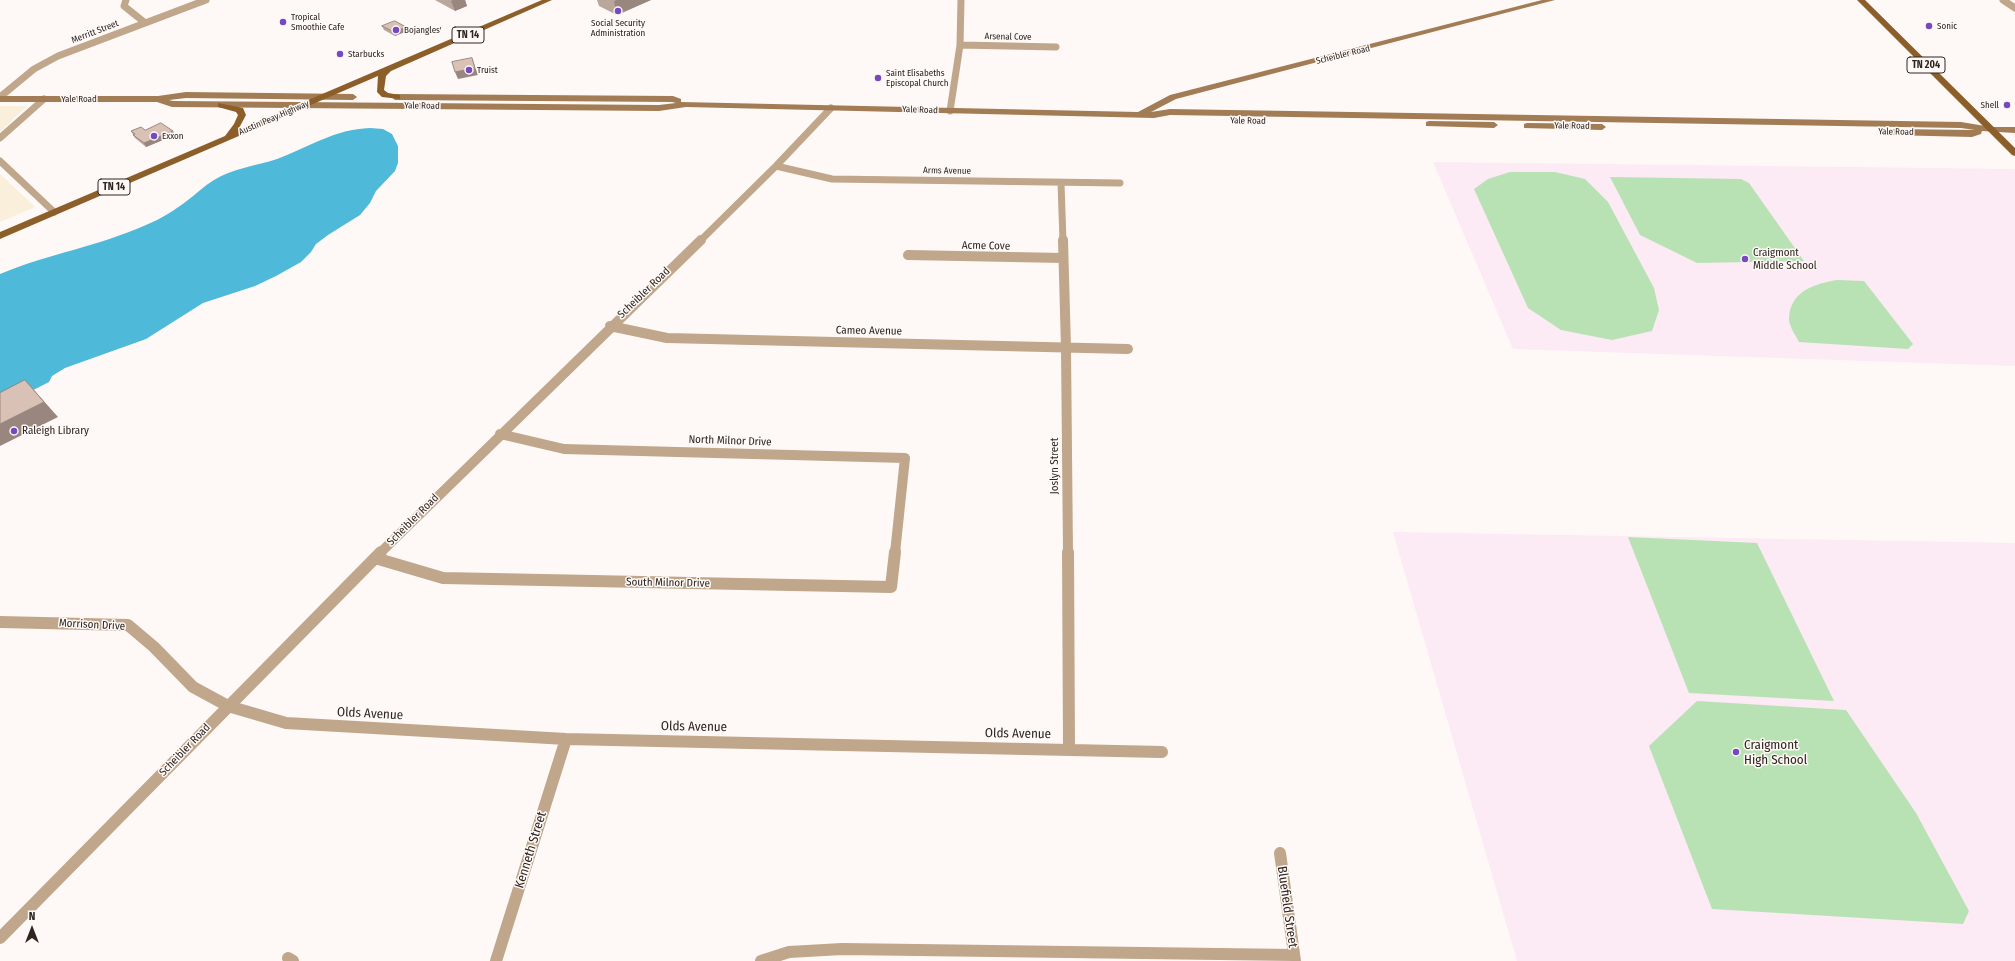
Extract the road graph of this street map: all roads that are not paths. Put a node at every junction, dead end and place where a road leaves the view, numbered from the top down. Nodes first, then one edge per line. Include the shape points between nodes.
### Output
1 (126, 0) edge
2 (206, 0) edge
3 (548, 0) edge
4 (961, 0) edge
5 (1551, 0) edge
6 (1861, 0) edge
7 (2003, 0) edge
8 (2015, 8) edge
9 (144, 22) junction
10 (960, 45) junction
11 (1056, 47) dead end
12 (387, 70) junction
13 (327, 96) junction
14 (396, 97) junction
15 (0, 98) edge
16 (44, 99) junction
17 (158, 99) junction
18 (221, 104) junction
19 (686, 104) junction
20 (306, 105) junction
21 (832, 108) junction
22 (950, 111) junction
23 (1138, 115) junction
24 (1991, 130) junction
25 (2015, 130) edge
26 (0, 138) edge
27 (228, 138) junction
28 (2015, 153) edge
29 (0, 161) edge
30 (776, 166) junction
31 (1061, 183) junction
32 (1120, 183) dead end
33 (54, 212) junction
34 (0, 236) edge
35 (908, 255) dead end
36 (1063, 258) junction
37 (610, 326) junction
38 (1066, 348) junction
39 (1128, 349) dead end
40 (500, 434) junction
41 (899, 514) joint
42 (375, 558) junction
43 (0, 622) edge
44 (228, 706) junction
45 (566, 739) junction
46 (1069, 749) junction
47 (1162, 752) dead end
48 (1280, 853) dead end
49 (0, 938) edge
50 (1294, 958) edge
51 (496, 961) edge
52 (761, 961) edge

1 - 9 street via 124,6
2 - 9 street, Merritt Street
3 - 12 main road, Austin Peay Highway / TN 14
4 - 10 street
5 - 23 main road, Scheibler Road via 1173,97
6 - 24 main road, TN 204
7 - 8 street
9 - 15 street, Merritt Street via 58,56 34,69
10 - 11 street, Arsenal Cove
10 - 22 street
12 - 13 main road, Austin Peay Highway / TN 14
12 - 14 main road via 382,76 380,90 385,95
13 - 14 main road, Yale Road
13 - 17 main road, Yale Road via 193,95
13 - 20 main road, Austin Peay Highway / TN 14
14 - 19 main road, Yale Road via 672,99
15 - 16 main road, Yale Road
16 - 17 main road, Yale Road
16 - 26 street
17 - 18 main road, Yale Road via 172,104
18 - 20 main road, Yale Road
18 - 27 main road via 240,110 242,115
19 - 20 main road, Yale Road via 659,108
19 - 21 main road, Yale Road
20 - 27 main road, Austin Peay Highway / TN 14
21 - 22 main road, Yale Road
21 - 30 street, Scheibler Road
22 - 23 main road, Yale Road
23 - 24 main road, Yale Road via 1154,115 1166,120 1972,134
24 - 25 main road, Yale Road
24 - 28 main road, TN 204
27 - 33 main road, Austin Peay Highway / TN 14
29 - 33 street
30 - 31 street, Arms Avenue via 832,179
30 - 37 street, Scheibler Road
31 - 32 street, Arms Avenue
31 - 36 street, Joslyn Street
33 - 34 main road, Austin Peay Highway / TN 14
35 - 36 street, Acme Cove
36 - 38 street, Joslyn Street
37 - 38 street, Cameo Avenue via 667,338
37 - 40 street, Scheibler Road
38 - 39 street, Cameo Avenue
38 - 46 street, Joslyn Street
40 - 41 street, North Milnor Drive via 564,449 905,458
40 - 42 street, Scheibler Road
41 - 42 street, South Milnor Drive via 891,588 443,578
42 - 44 street, Scheibler Road
43 - 44 street, Morrison Drive via 128,625 154,647 192,687
44 - 45 street, Olds Avenue via 286,723
44 - 49 street, Scheibler Road
45 - 46 street, Olds Avenue
45 - 51 street, Kenneth Street
46 - 47 street, Olds Avenue
48 - 50 street, Bluefield Street
50 - 52 street via 842,949 789,952

